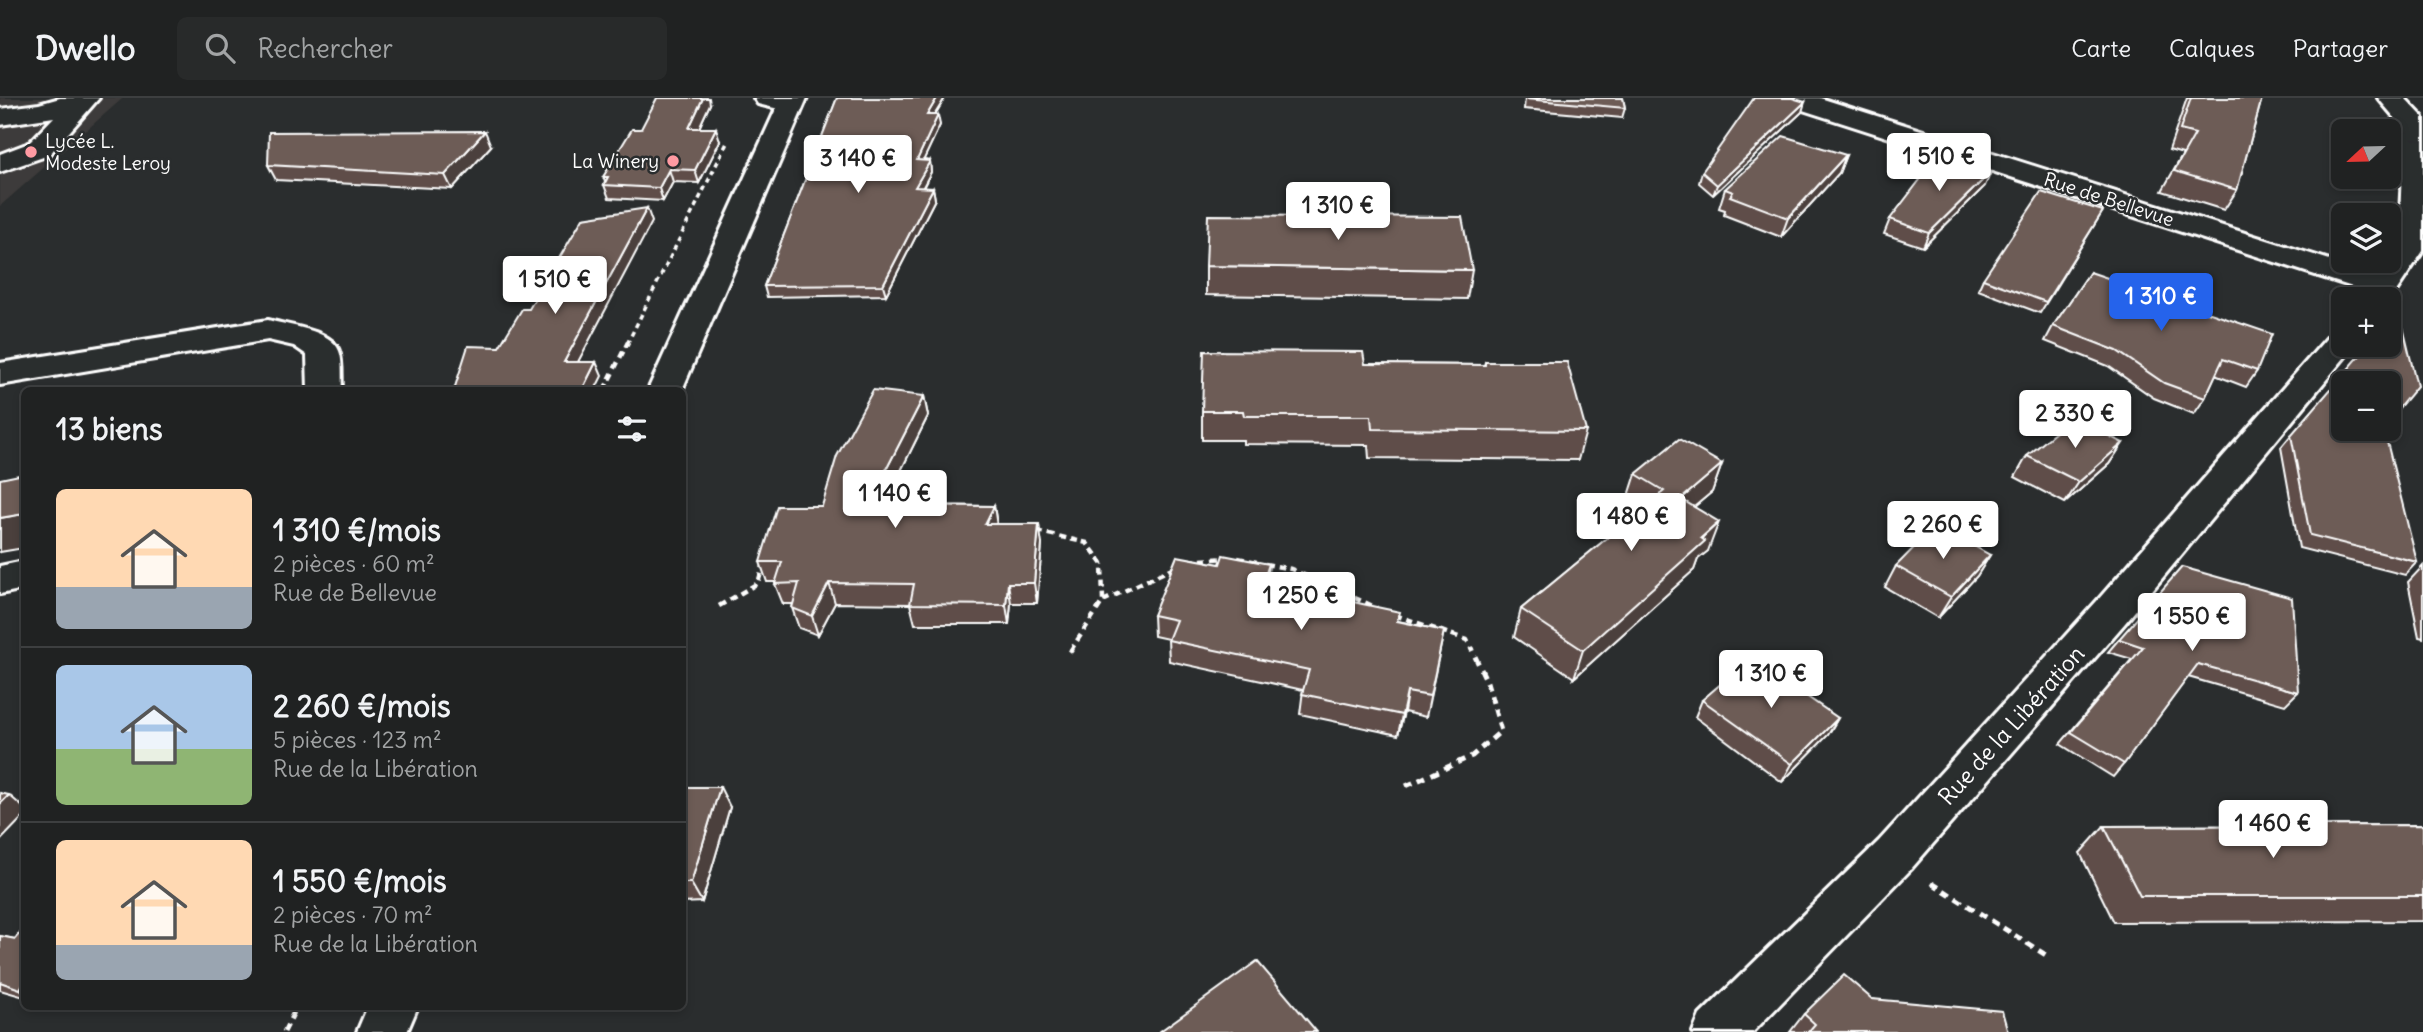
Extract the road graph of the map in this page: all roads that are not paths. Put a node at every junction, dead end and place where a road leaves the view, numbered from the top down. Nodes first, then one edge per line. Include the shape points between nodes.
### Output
1 (1793, 98) edge
2 (2391, 98) edge
3 (85, 99) edge
4 (784, 100) edge
5 (0, 117) edge
6 (2420, 130) edge
7 (0, 164) edge
8 (2362, 287) edge
9 (2384, 287) edge
10 (2331, 353) edge
11 (0, 374) edge
12 (325, 387) edge
13 (666, 387) edge
14 (21, 576) edge
15 (0, 580) edge
16 (391, 1010) edge
17 (382, 1032) edge
18 (1718, 1032) edge

1 - 8 street, Rue de Bellevue
2 - 6 street
3 - 5 street via 42,112
3 - 7 street via 39,149
4 - 13 street
6 - 9 street via 2414,239
10 - 18 street, Rue de la Libération via 2111,612 1895,855
11 - 12 street via 268,330 305,339 323,351
14 - 15 street
16 - 17 street

